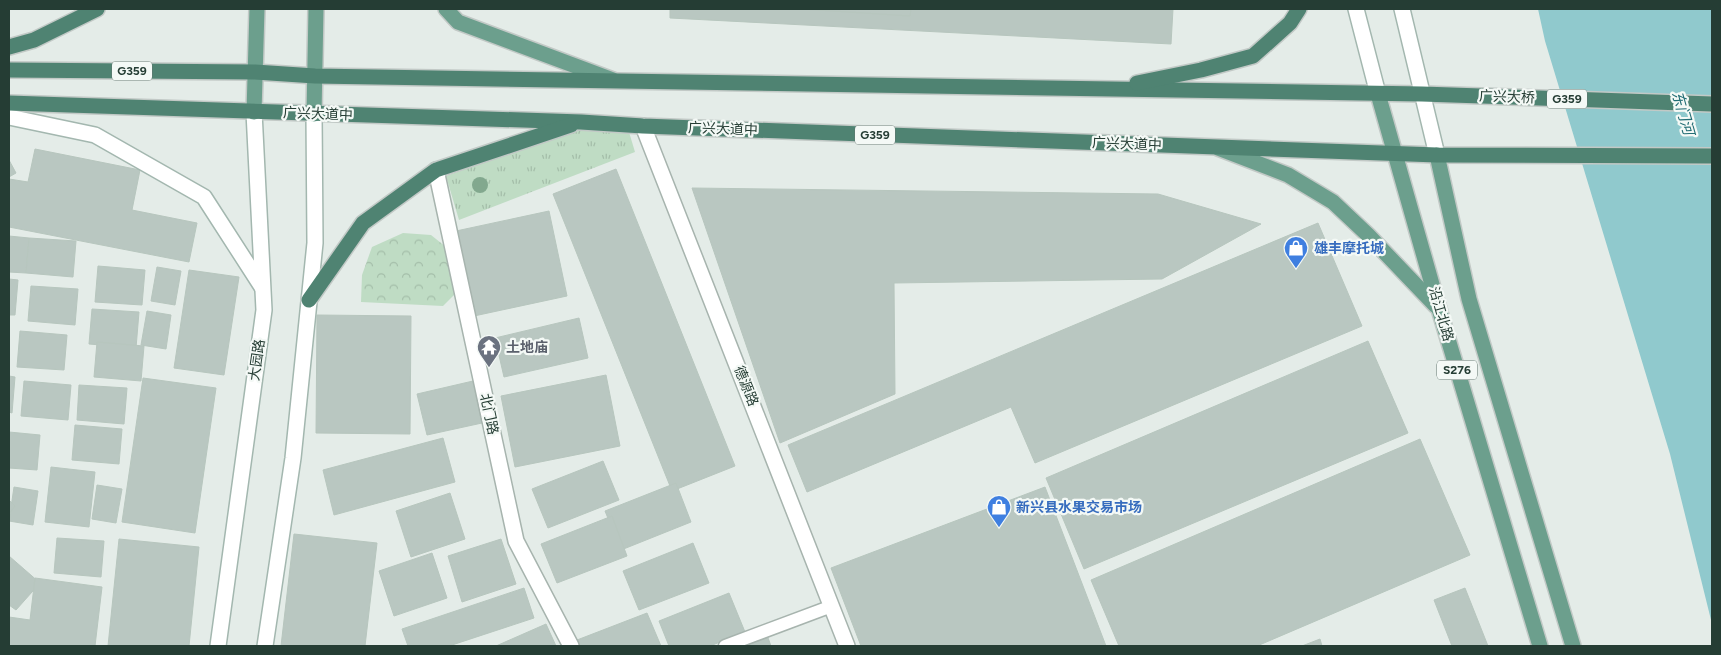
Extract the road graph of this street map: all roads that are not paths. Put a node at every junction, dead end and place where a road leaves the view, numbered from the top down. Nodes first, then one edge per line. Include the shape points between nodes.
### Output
1 (97, 9) edge
2 (257, 9) edge
3 (316, 9) edge
4 (446, 9) edge
5 (1299, 9) edge
6 (1356, 9) edge
7 (1402, 9) edge
8 (9, 47) edge
9 (9, 70) edge
10 (255, 72) junction
11 (315, 76) junction
12 (619, 82) junction
13 (1108, 89) junction
14 (1378, 94) junction
15 (1422, 94) junction
16 (9, 103) edge
17 (1712, 104) edge
18 (254, 112) junction
19 (314, 114) junction
20 (9, 117) edge
21 (581, 122) junction
22 (643, 126) junction
23 (1214, 147) junction
24 (1396, 154) junction
25 (1436, 155) junction
26 (1712, 156) edge
27 (436, 170) junction
28 (262, 287) junction
29 (309, 300) junction
30 (1439, 309) junction
31 (832, 606) junction
32 (218, 646) edge
33 (265, 646) edge
34 (571, 646) edge
35 (725, 646) edge
36 (847, 646) edge
37 (1540, 646) edge
38 (1573, 646) edge

1 - 8 highway via 34,40
2 - 10 main road, 大园路
3 - 11 main road
4 - 12 main road via 458,22
5 - 13 highway via 1290,23 1253,56
6 - 14 main road, 沿江北路
7 - 15 main road
9 - 10 highway, G359
10 - 11 highway, G359
10 - 18 main road, 大园路
11 - 12 highway, G359
11 - 19 main road
12 - 13 highway, G359
13 - 14 highway, G359
14 - 15 highway, G359
14 - 24 main road, 沿江北路 / S276
15 - 17 highway, 广兴大桥 / G359
15 - 25 main road
16 - 18 highway, 广兴大道中 / G359
18 - 19 highway, 广兴大道中 / G359
18 - 28 main road, 大园路
19 - 21 highway, 广兴大道中 / G359
19 - 29 main road via 316,243
20 - 28 main road via 95,135 204,197
21 - 22 highway, 广兴大道中 / G359
21 - 27 highway
22 - 23 highway, 广兴大道中 / G359
22 - 31 main road, 德源路
23 - 24 highway, 广兴大道中 / G359
23 - 30 main road via 1288,175 1333,202
24 - 25 highway, 广兴大道中 / G359
24 - 30 main road, 沿江北路 / S276
25 - 26 highway, G359
25 - 38 main road, S276 via 1469,300
27 - 29 highway via 363,223
27 - 34 main road, 北门路 via 516,541
28 - 32 main road, 大园路 via 264,310
29 - 33 main road via 293,458
30 - 37 main road, 沿江北路 / S276
31 - 35 lane
31 - 36 main road, 德源路

